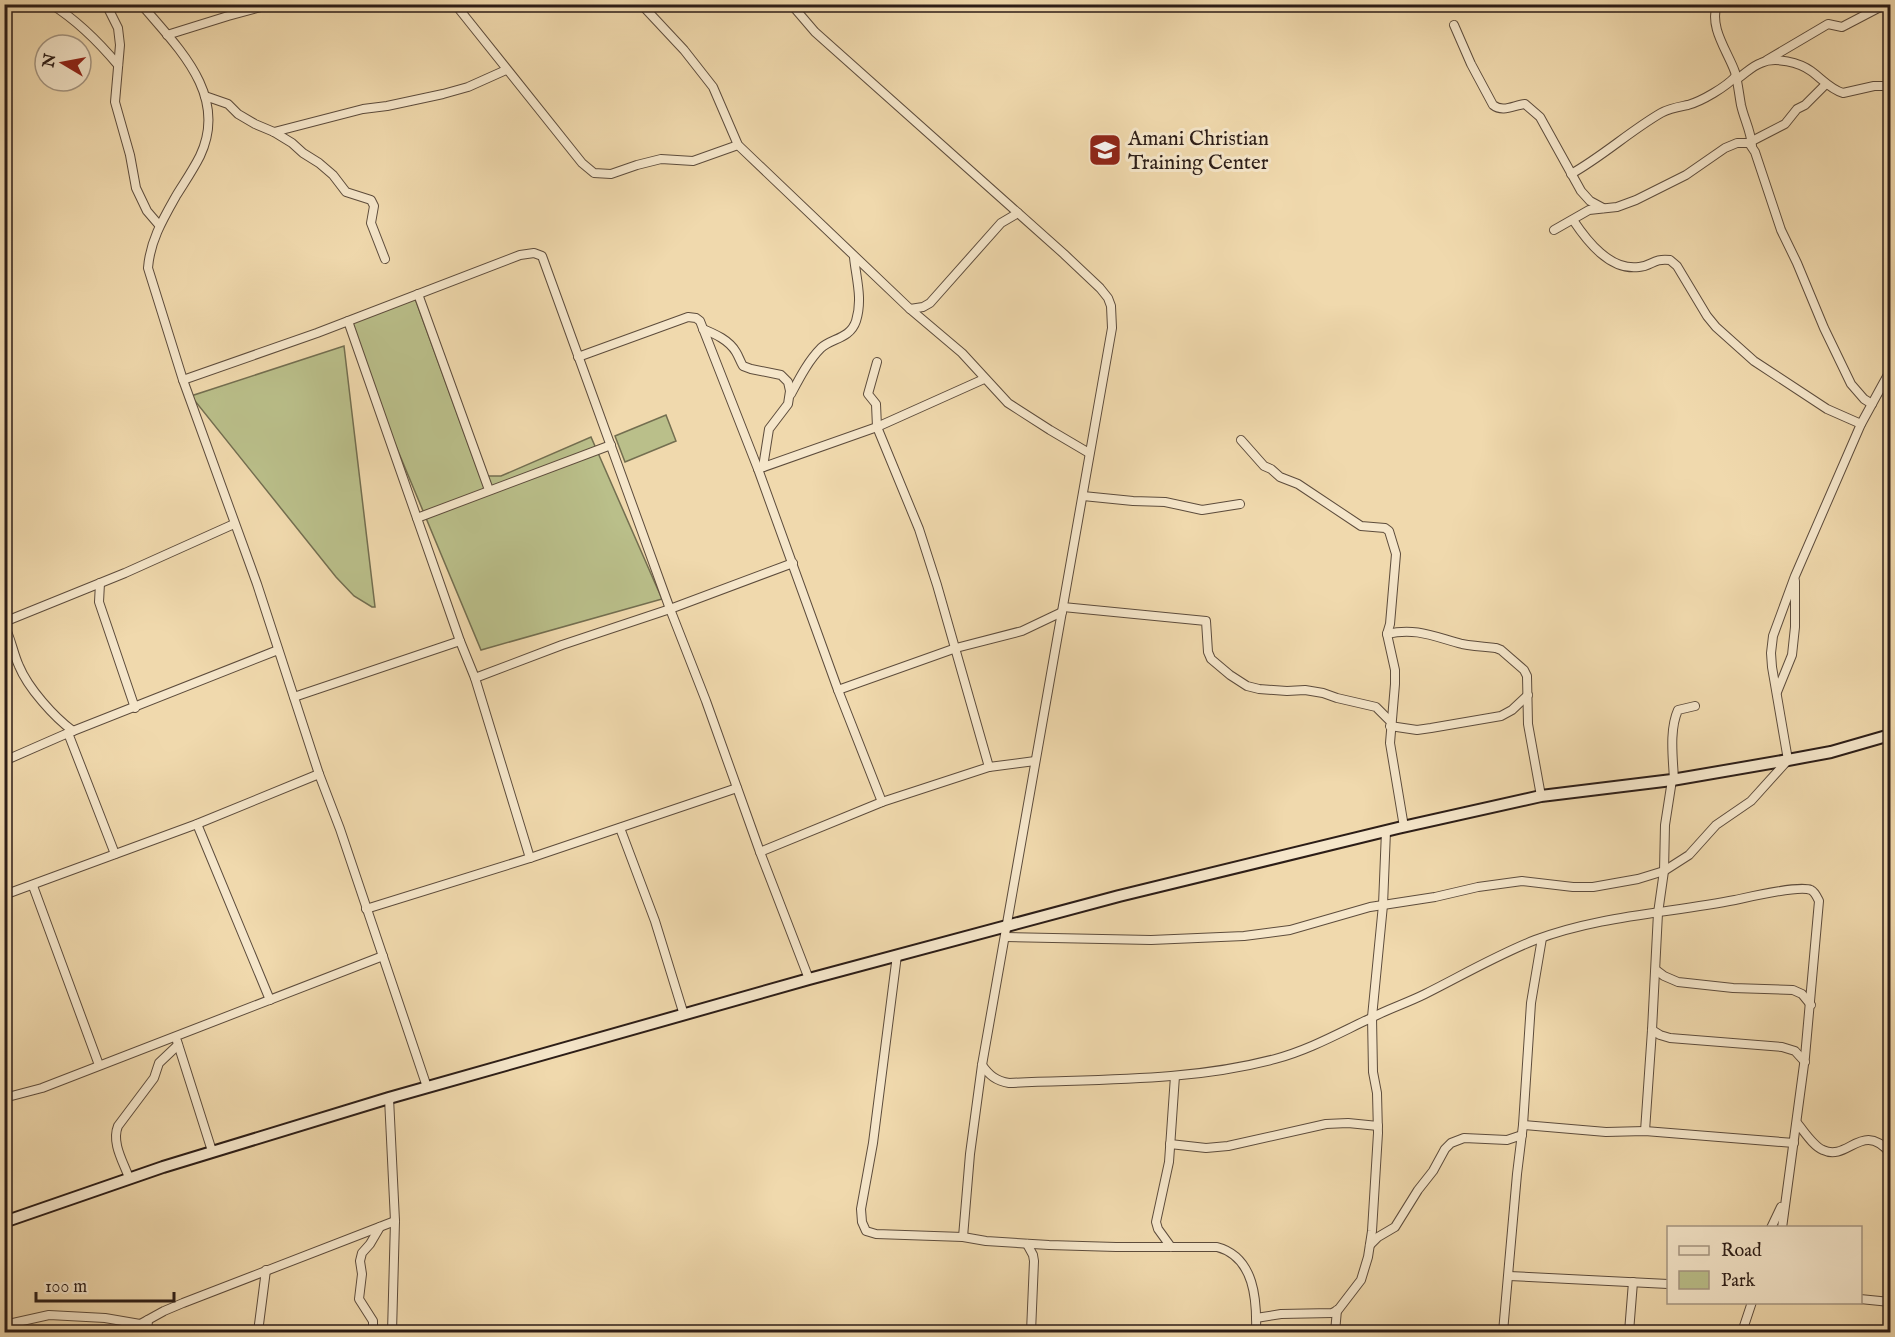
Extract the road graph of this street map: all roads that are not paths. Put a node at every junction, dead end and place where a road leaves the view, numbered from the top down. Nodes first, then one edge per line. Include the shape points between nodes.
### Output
1 (51, 4) edge
2 (106, 4) edge
3 (141, 4) edge
4 (272, 4) edge
5 (455, 4) edge
6 (641, 4) edge
7 (791, 4) edge
8 (1717, 4) edge
9 (1886, 4) edge
10 (1890, 21) edge
11 (1455, 25) dead end
12 (167, 35) junction
13 (1890, 47) edge
14 (1765, 61) junction
15 (118, 65) junction
16 (506, 70) junction
17 (1736, 77) junction
18 (1826, 84) junction
19 (1890, 86) edge
20 (205, 96) junction
21 (274, 132) junction
22 (1752, 144) junction
23 (738, 145) junction
24 (1571, 174) junction
25 (1605, 208) junction
26 (1018, 213) junction
27 (1573, 220) junction
28 (159, 225) junction
29 (1554, 230) dead end
30 (854, 256) junction
31 (385, 258) dead end
32 (417, 294) junction
33 (910, 309) junction
34 (348, 321) junction
35 (703, 329) junction
36 (578, 357) junction
37 (877, 362) dead end
38 (1890, 371) edge
39 (984, 379) junction
40 (183, 380) junction
41 (789, 398) junction
42 (1872, 404) junction
43 (1861, 424) junction
44 (877, 427) junction
45 (1241, 440) dead end
46 (611, 445) junction
47 (1089, 453) junction
48 (761, 468) junction
49 (489, 490) junction
50 (1083, 496) junction
51 (1240, 504) dead end
52 (417, 518) junction
53 (234, 524) junction
54 (793, 563) junction
55 (1795, 576) junction
56 (100, 583) junction
57 (670, 609) junction
58 (1063, 609) junction
59 (4, 624) edge
60 (1387, 634) junction
61 (460, 641) junction
62 (956, 648) junction
63 (278, 650) junction
64 (475, 678) junction
65 (838, 690) junction
66 (1776, 693) junction
67 (1528, 696) junction
68 (294, 697) junction
69 (1695, 706) dead end
70 (135, 708) junction
71 (1391, 724) junction
72 (71, 732) junction
73 (1890, 735) edge
74 (1788, 760) junction
75 (4, 761) edge
76 (1035, 761) junction
77 (989, 767) junction
78 (319, 774) junction
79 (1673, 780) junction
80 (737, 788) junction
81 (1541, 796) junction
82 (882, 802) junction
83 (197, 824) junction
84 (1404, 827) junction
85 (620, 828) junction
86 (1386, 831) junction
87 (760, 852) junction
88 (115, 854) junction
89 (530, 858) junction
90 (1664, 871) junction
91 (33, 886) junction
92 (4, 895) edge
93 (1383, 905) junction
94 (366, 909) junction
95 (1658, 913) junction
96 (1005, 932) junction
97 (1542, 938) junction
98 (897, 955) junction
99 (383, 956) junction
100 (1656, 970) junction
101 (808, 979) junction
102 (270, 1000) junction
103 (1811, 1005) junction
104 (684, 1015) junction
105 (1372, 1017) junction
106 (1653, 1030) junction
107 (175, 1036) junction
108 (178, 1045) junction
109 (1805, 1062) junction
110 (99, 1065) junction
111 (982, 1065) junction
112 (1175, 1076) junction
113 (427, 1087) junction
114 (4, 1098) edge
115 (389, 1098) junction
116 (1797, 1123) junction
117 (1523, 1125) junction
118 (1378, 1126) junction
119 (1645, 1131) junction
120 (1522, 1135) junction
121 (1794, 1143) junction
122 (1170, 1144) junction
123 (212, 1152) junction
124 (1890, 1153) edge
125 (129, 1178) junction
126 (1786, 1194) junction
127 (395, 1221) junction
128 (4, 1222) edge
129 (1772, 1226) edge
130 (1782, 1226) edge
131 (380, 1227) junction
132 (963, 1237) junction
133 (1027, 1244) junction
134 (1048, 1245) junction
135 (1369, 1246) junction
136 (1171, 1247) junction
137 (1034, 1259) junction
138 (266, 1270) junction
139 (1509, 1276) junction
140 (1633, 1282) junction
141 (1667, 1284) edge
142 (1862, 1299) edge
143 (1890, 1302) edge
144 (1751, 1304) edge
145 (1337, 1310) junction
146 (1256, 1318) junction
147 (148, 1320) junction
148 (140, 1324) junction
149 (4, 1325) edge
150 (126, 1332) edge
151 (147, 1332) edge
152 (258, 1332) edge
153 (373, 1332) edge
154 (392, 1332) edge
155 (1031, 1332) edge
156 (1256, 1332) edge
157 (1335, 1332) edge
158 (1503, 1332) edge
159 (1629, 1332) edge
160 (1742, 1332) edge

1 - 15 street via 92,34
2 - 15 street via 118,28
3 - 12 street
4 - 12 street
5 - 16 street
6 - 23 street via 712,87
7 - 26 street via 815,32
8 - 17 street via 1716,28
9 - 14 street via 1842,27 1828,24
10 - 13 street
11 - 24 street via 1493,105 1503,109 1525,104 1532,109
12 - 20 street via 198,75
14 - 17 street
14 - 18 street via 1798,63
15 - 28 street via 116,102 136,188
16 - 21 street via 443,94
16 - 23 street via 594,173 610,174 661,159 688,162
17 - 22 street
17 - 24 street via 1701,99 1661,113
18 - 19 street via 1843,93
18 - 22 street via 1785,124
20 - 21 street via 228,104 238,114
20 - 28 street via 209,122 201,155
21 - 31 street via 319,163 346,192 371,200 371,223
22 - 25 street via 1732,145 1659,189 1622,206
22 - 42 street via 1781,230 1824,328 1851,384
23 - 30 street
24 - 25 street via 1590,201
25 - 27 street via 1589,210
26 - 33 street via 1001,223 930,303
26 - 47 street via 1100,288 1111,306 1112,328
27 - 29 street
27 - 43 street via 1592,245 1616,262 1637,268 1655,260 1670,260 1712,322 1754,361 1827,409
28 - 40 street via 148,268
30 - 33 street
30 - 41 street via 859,296 856,322 841,338 813,356
32 - 34 street
32 - 36 street via 520,255 542,256
32 - 49 street
33 - 39 street via 962,353
34 - 40 street
34 - 52 street
35 - 36 street via 698,318 688,318
35 - 41 street via 730,345 743,366 786,378
35 - 48 street
36 - 46 street
37 - 44 street via 868,394 876,404
38 - 42 street
39 - 44 street
39 - 47 street via 1022,414
40 - 53 street
41 - 48 street via 769,429
42 - 43 street
43 - 55 street
44 - 48 street
44 - 62 street via 919,529
45 - 60 street via 1264,466 1280,477 1298,484 1361,526 1389,531 1396,554
46 - 49 street
46 - 57 street
47 - 50 street
48 - 54 street
49 - 52 street
50 - 51 street via 1165,502 1202,510
50 - 58 street
52 - 61 street
53 - 56 street
53 - 63 street
54 - 57 street
54 - 65 street
55 - 66 street via 1792,655
55 - 66 street via 1773,636
56 - 59 street
56 - 70 street via 99,602
57 - 64 street
57 - 80 street
58 - 62 street via 1022,631
58 - 71 street via 1206,621 1211,658 1247,686 1323,693 1376,707
58 - 76 street
59 - 72 street via 19,666
60 - 67 street via 1415,631 1501,650 1524,670
60 - 71 street via 1395,678
61 - 64 street
61 - 68 street
62 - 65 street
62 - 77 street
63 - 68 street
63 - 70 street
64 - 89 street
65 - 82 street
66 - 74 street
67 - 71 street via 1501,716 1417,730
67 - 81 street via 1528,724
68 - 78 street
69 - 79 street via 1677,713
70 - 72 street
71 - 84 street via 1391,752
72 - 75 street
72 - 88 street
73 - 74 street
74 - 79 street
74 - 90 street via 1751,801 1716,825 1689,855
76 - 77 street
76 - 96 street
77 - 82 street
78 - 83 street
78 - 94 street
79 - 81 street
79 - 90 street via 1665,825
80 - 85 street
80 - 87 street
81 - 84 street
82 - 87 street
83 - 88 street
83 - 102 street
84 - 86 street
85 - 89 street
85 - 104 street via 655,921
86 - 93 street
86 - 96 street via 1130,893
87 - 101 street
88 - 91 street
89 - 94 street
90 - 93 street via 1606,886 1573,888 1522,881
90 - 95 street
91 - 92 street
91 - 110 street
93 - 96 street via 1290,930 1244,936 1151,940
93 - 105 street
94 - 99 street
95 - 97 street via 1596,923
95 - 100 street
95 - 103 street via 1767,893 1811,891 1819,901
96 - 98 street
96 - 111 street
97 - 105 street
97 - 117 street via 1531,1003
98 - 101 street
98 - 132 street via 861,1222 866,1231 876,1234
99 - 102 street
99 - 113 street
100 - 103 street via 1678,982 1793,990
100 - 106 street
101 - 104 street
102 - 107 street
103 - 109 street
104 - 113 street
105 - 112 street via 1292,1054 1220,1071
105 - 118 street
106 - 109 street via 1670,1038 1790,1048
106 - 119 street
107 - 108 street
107 - 110 street
108 - 123 street
108 - 125 street via 159,1063 154,1078 116,1131 116,1143
109 - 116 street
110 - 114 street via 42,1088
111 - 112 street via 989,1075 1009,1083
111 - 132 street
112 - 122 street
113 - 115 street
115 - 123 street
115 - 127 street
116 - 121 street
116 - 124 street via 1825,1152 1869,1140 1879,1142
117 - 119 street
117 - 120 street
118 - 122 street via 1326,1124 1206,1148
118 - 135 street
119 - 121 street
120 - 135 street via 1507,1140 1464,1138 1451,1143 1395,1227
120 - 139 street
121 - 126 street
122 - 136 street via 1156,1222
123 - 125 street
125 - 128 street
126 - 129 street
126 - 130 street
127 - 131 street
127 - 154 street
131 - 138 street
131 - 153 street via 360,1261 359,1299 374,1324
132 - 133 street
133 - 134 street
133 - 137 street
134 - 136 street
134 - 137 street
135 - 145 street via 1361,1280
136 - 146 street via 1217,1247 1236,1257 1254,1289
137 - 155 street
138 - 147 street
138 - 152 street
139 - 140 street
139 - 158 street
140 - 141 street
140 - 159 street
142 - 143 street
144 - 160 street
145 - 146 street via 1332,1314
145 - 157 street
146 - 156 street
147 - 148 street
147 - 151 street
148 - 149 street via 49,1315
148 - 150 street

